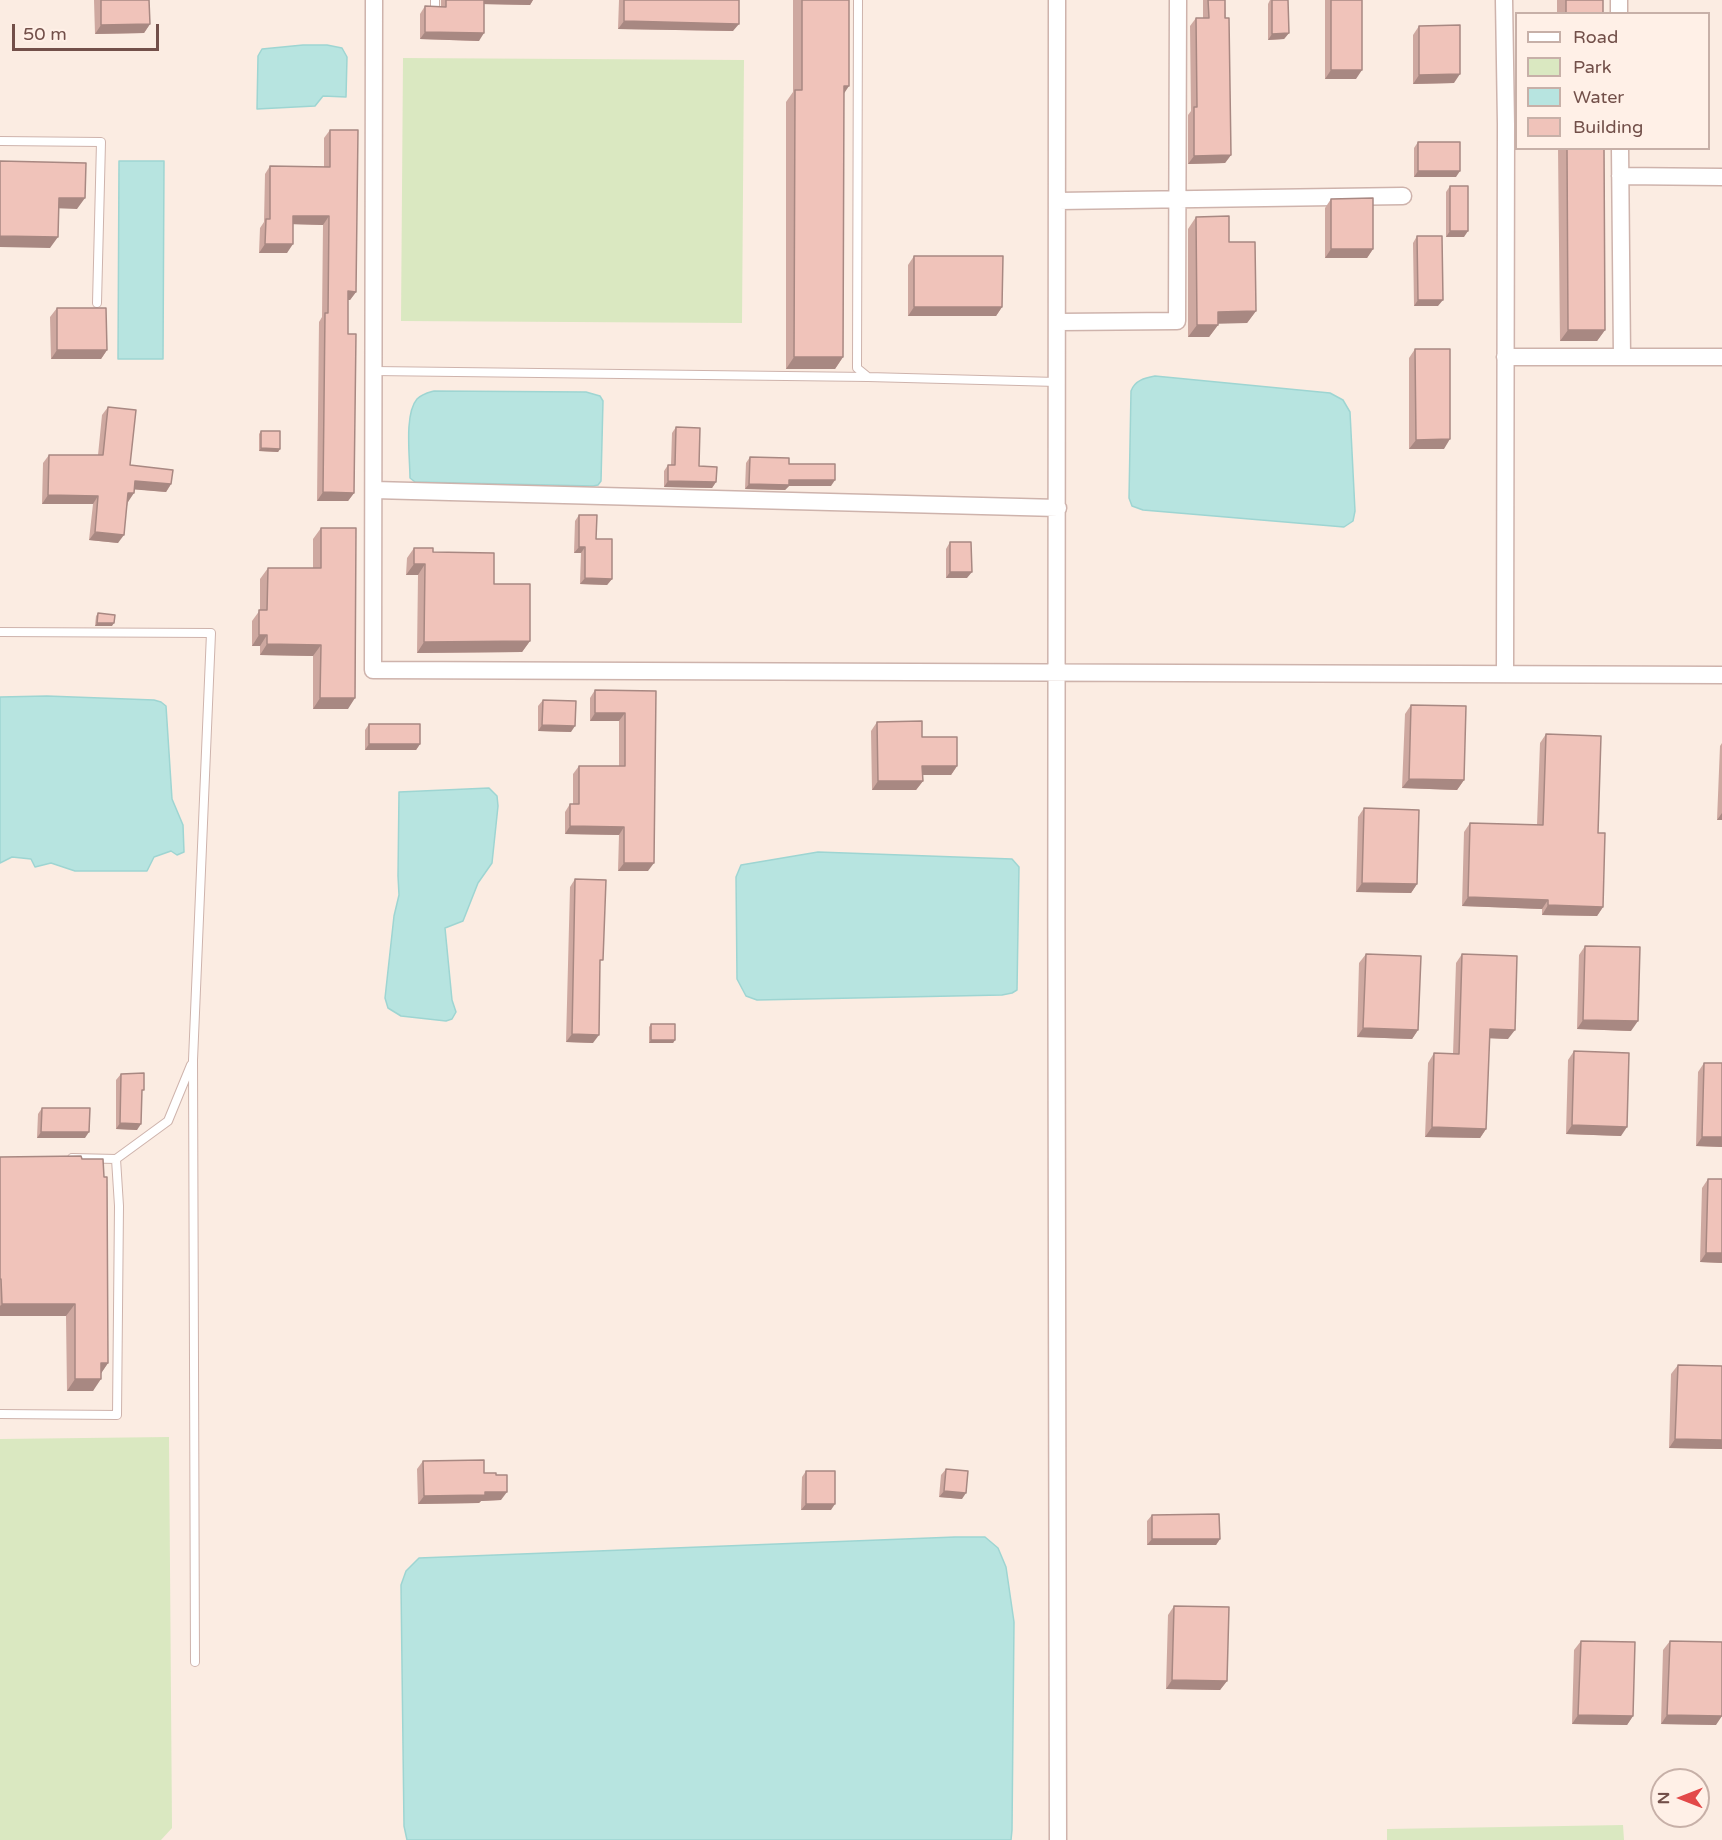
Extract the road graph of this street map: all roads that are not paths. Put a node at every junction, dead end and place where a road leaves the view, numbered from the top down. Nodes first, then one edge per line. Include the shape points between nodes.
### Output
1 (374, 0) edge
2 (858, 0) edge
3 (1058, 0) edge
4 (1178, 0) edge
5 (1504, 0) edge
6 (1511, 124) edge
7 (0, 141) edge
8 (1620, 150) edge
9 (1620, 176) junction
10 (1722, 177) edge
11 (1403, 196) dead end
12 (1177, 199) junction
13 (1058, 201) junction
14 (97, 303) dead end
15 (1059, 322) junction
16 (1505, 357) junction
17 (1622, 357) junction
18 (1722, 357) edge
19 (374, 371) junction
20 (868, 377) junction
21 (1057, 382) junction
22 (374, 490) junction
23 (1058, 508) junction
24 (0, 632) edge
25 (1058, 672) junction
26 (1505, 674) junction
27 (1722, 675) edge
28 (193, 1060) junction
29 (58, 1158) edge
30 (116, 1159) junction
31 (0, 1414) edge
32 (195, 1662) dead end
33 (1058, 1840) edge

1 - 19 street
2 - 20 lane via 856,360 857,368
3 - 13 street
4 - 12 street
5 - 6 street
6 - 16 street
7 - 14 lane via 101,142
8 - 9 street
9 - 10 street
9 - 17 street
11 - 12 street
12 - 13 street
12 - 15 street via 1177,321
13 - 15 street
15 - 21 street
16 - 17 street
16 - 26 street
17 - 18 street
19 - 20 lane
19 - 22 street
20 - 21 lane
21 - 23 street
22 - 23 street
22 - 25 street via 373,670
23 - 25 street
24 - 28 lane via 211,633
25 - 26 street
25 - 33 street
26 - 27 street
28 - 30 lane via 168,1120
28 - 32 lane
29 - 30 lane
30 - 31 lane via 117,1415

